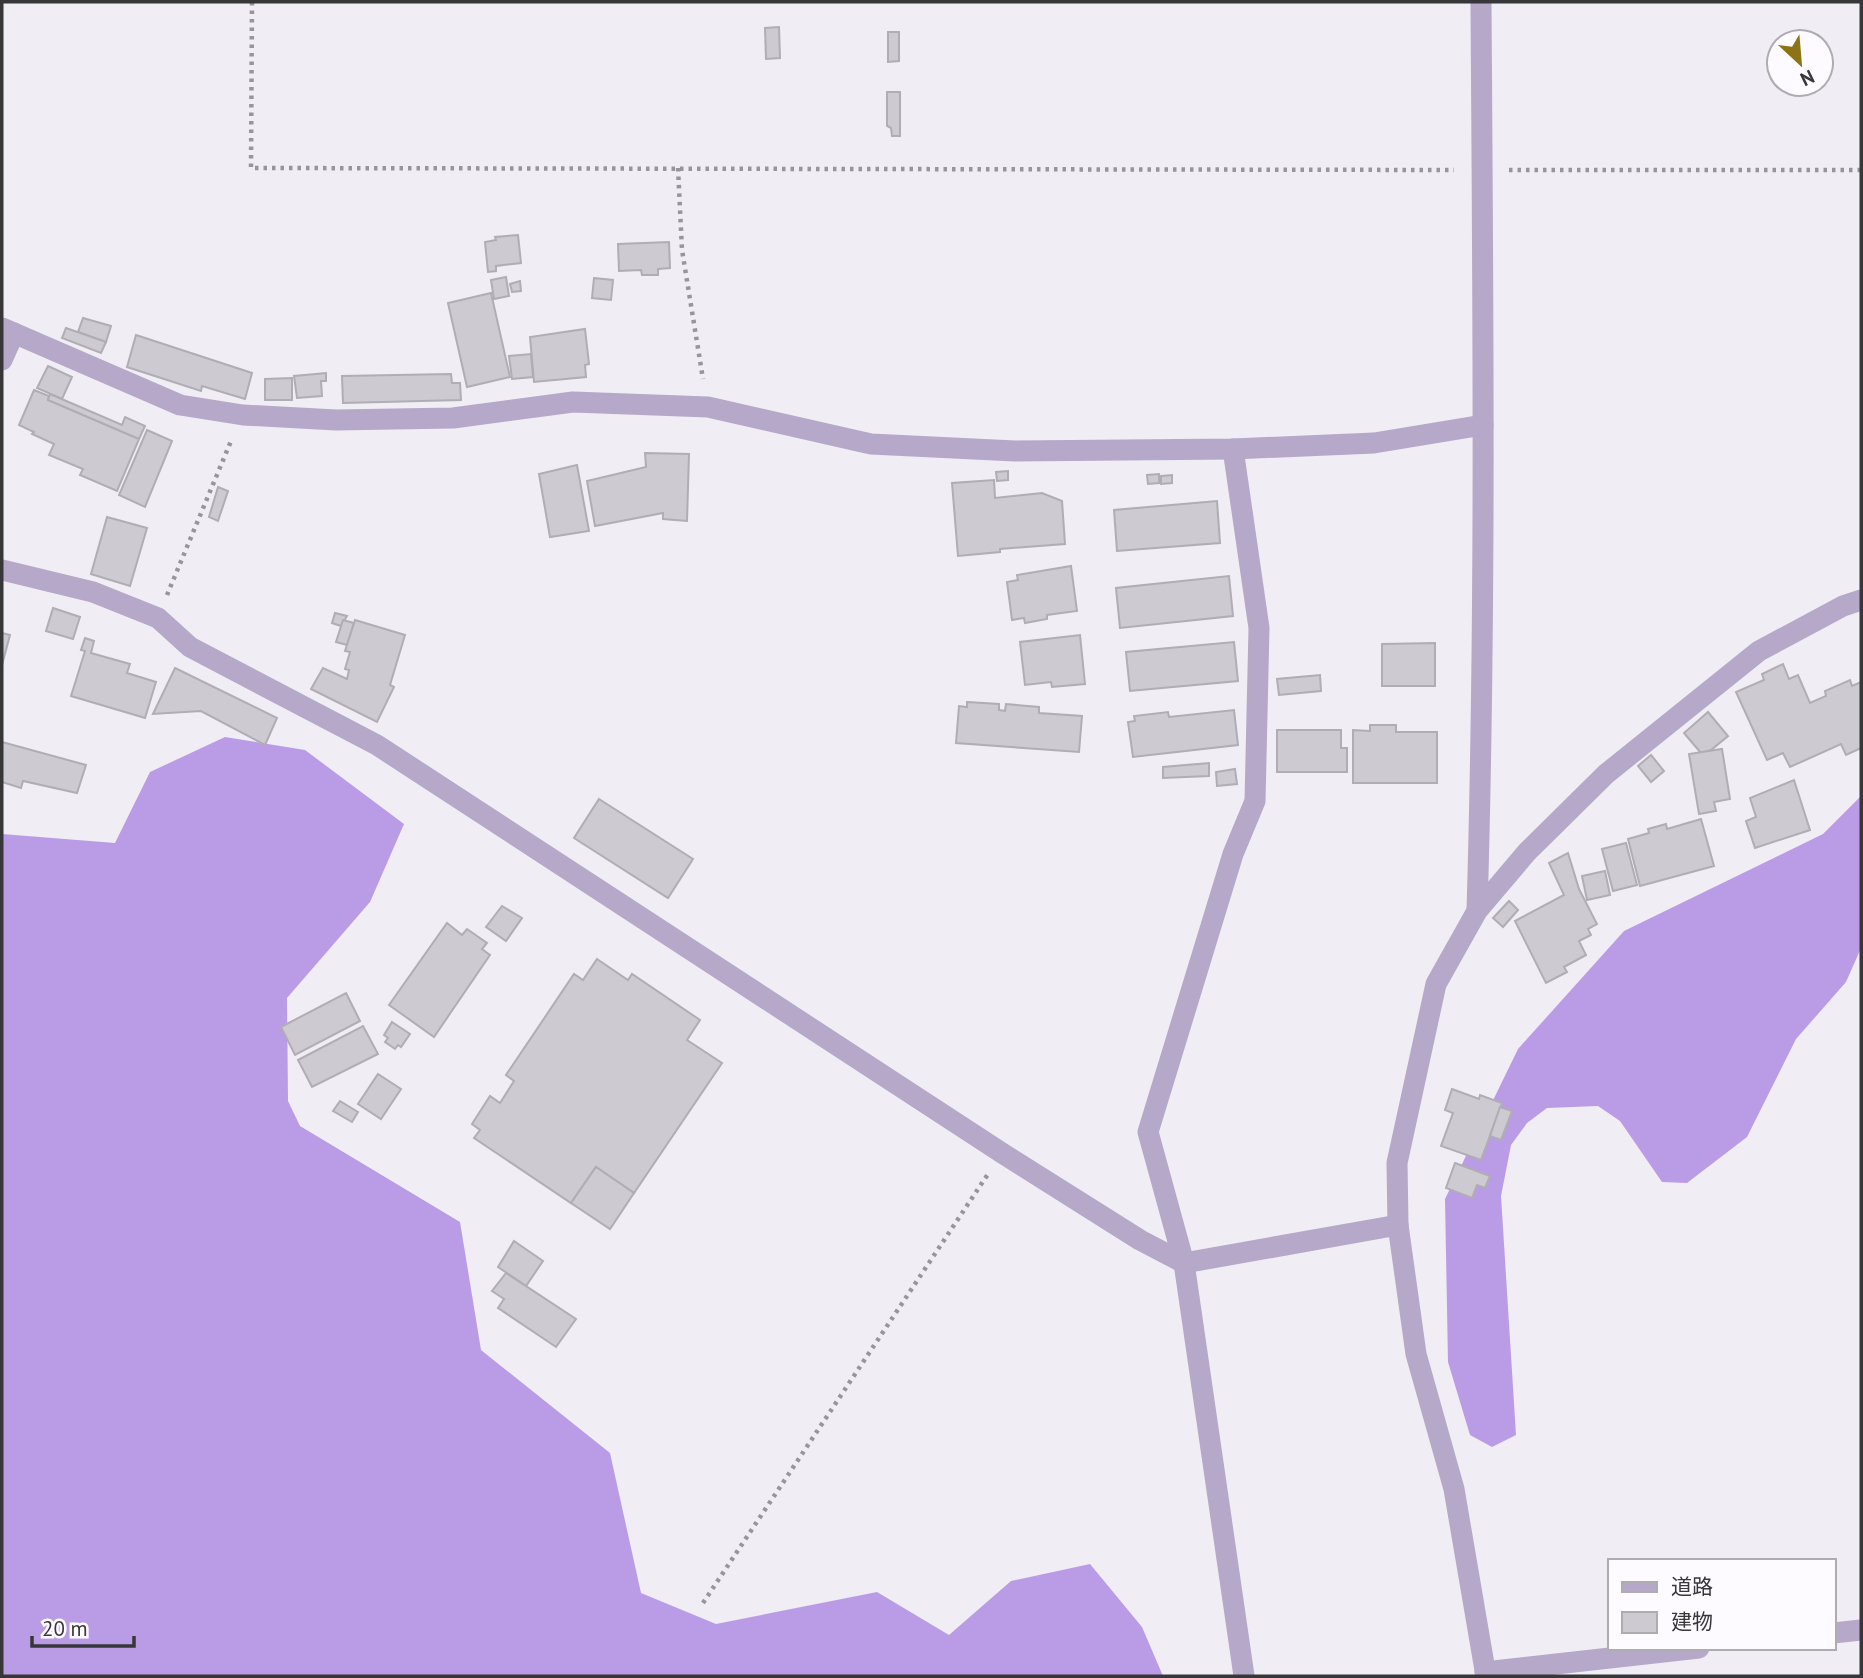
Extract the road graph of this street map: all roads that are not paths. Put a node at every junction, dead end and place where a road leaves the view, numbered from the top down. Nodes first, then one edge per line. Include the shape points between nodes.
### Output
1 (1481, 2) edge
2 (8, 330) edge
3 (2, 360) edge
4 (1483, 425) junction
5 (1233, 449) junction
6 (2, 570) edge
7 (1861, 600) edge
8 (1477, 911) junction
9 (1398, 1225) junction
10 (1184, 1263) junction
11 (1861, 1630) edge
12 (1835, 1633) edge
13 (1683, 1650) edge
14 (1485, 1674) edge
15 (1244, 1676) edge

1 - 4 street
2 - 3 street
2 - 5 street via 180,405 243,415 453,418 573,402 708,407 871,444 1015,451
4 - 5 street via 1374,443
4 - 8 street
5 - 10 street via 1259,628 1255,801 1233,854 1148,1132
6 - 10 street via 93,592 158,618 190,647 377,745 1002,1153
7 - 8 street via 1759,651 1606,774 1527,852
8 - 9 street via 1436,984 1397,1163
9 - 10 street
9 - 14 street via 1416,1354 1454,1489
10 - 15 street
11 - 12 street
13 - 14 street

